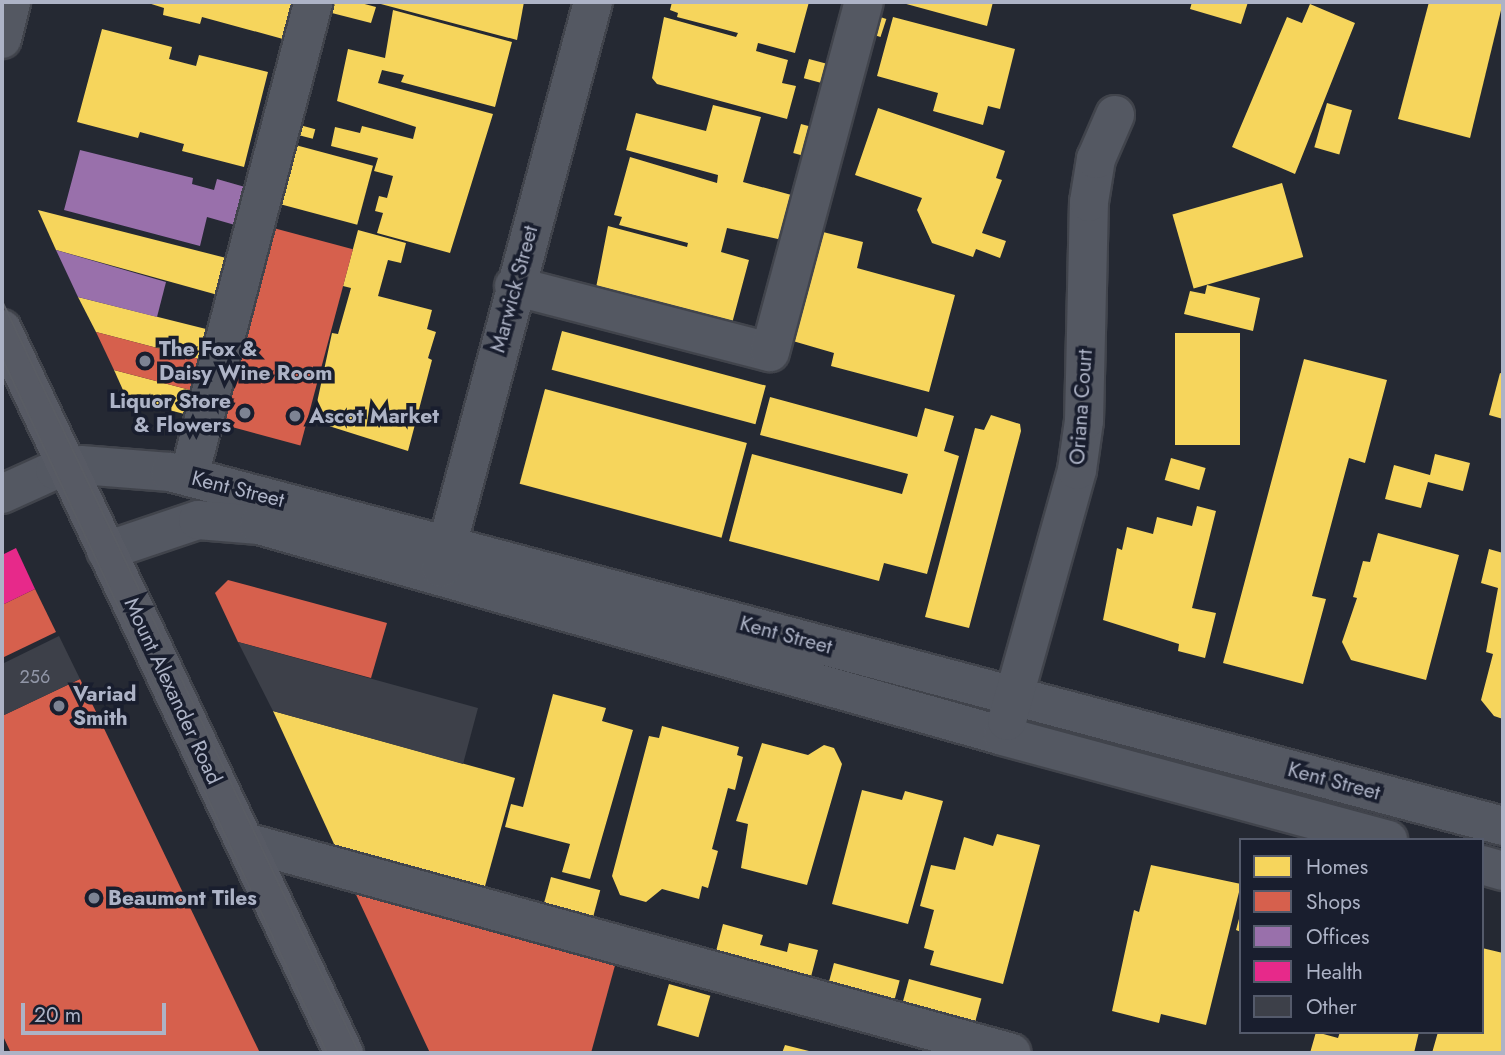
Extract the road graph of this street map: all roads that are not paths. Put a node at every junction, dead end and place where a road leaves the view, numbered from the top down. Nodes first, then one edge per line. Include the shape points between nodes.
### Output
1 (11, 2) edge
2 (313, 2) edge
3 (593, 2) edge
4 (864, 2) edge
5 (2, 39) edge
6 (1115, 115) dead end
7 (514, 286) junction
8 (2, 330) edge
9 (66, 467) junction
10 (189, 477) junction
11 (2, 494) edge
12 (106, 551) junction
13 (443, 561) junction
14 (1013, 696) junction
15 (1003, 736) junction
16 (1503, 826) edge
17 (1381, 838) edge
18 (244, 842) junction
19 (1484, 866) edge
20 (1503, 871) edge
21 (344, 1053) edge
22 (1012, 1053) edge

1 - 5 street
2 - 10 street
3 - 7 street, Marwick Street
4 - 7 street via 770,352
6 - 14 street, Oriana Court via 1096,159 1089,202 1084,421 1077,470
7 - 13 street, Marwick Street
8 - 9 main road, Mount Alexander Road
9 - 10 street, Kent Street via 156,469
9 - 11 street
9 - 12 main road, Mount Alexander Road
10 - 13 street, Kent Street
12 - 13 street, Kent Street via 189,522 227,520
12 - 18 main road, Mount Alexander Road
13 - 14 street, Kent Street
13 - 15 street, Kent Street
14 - 15 street, Oriana Court
14 - 16 street, Kent Street
15 - 17 street, Kent Street
18 - 21 main road, Mount Alexander Road
18 - 22 street
19 - 20 street

